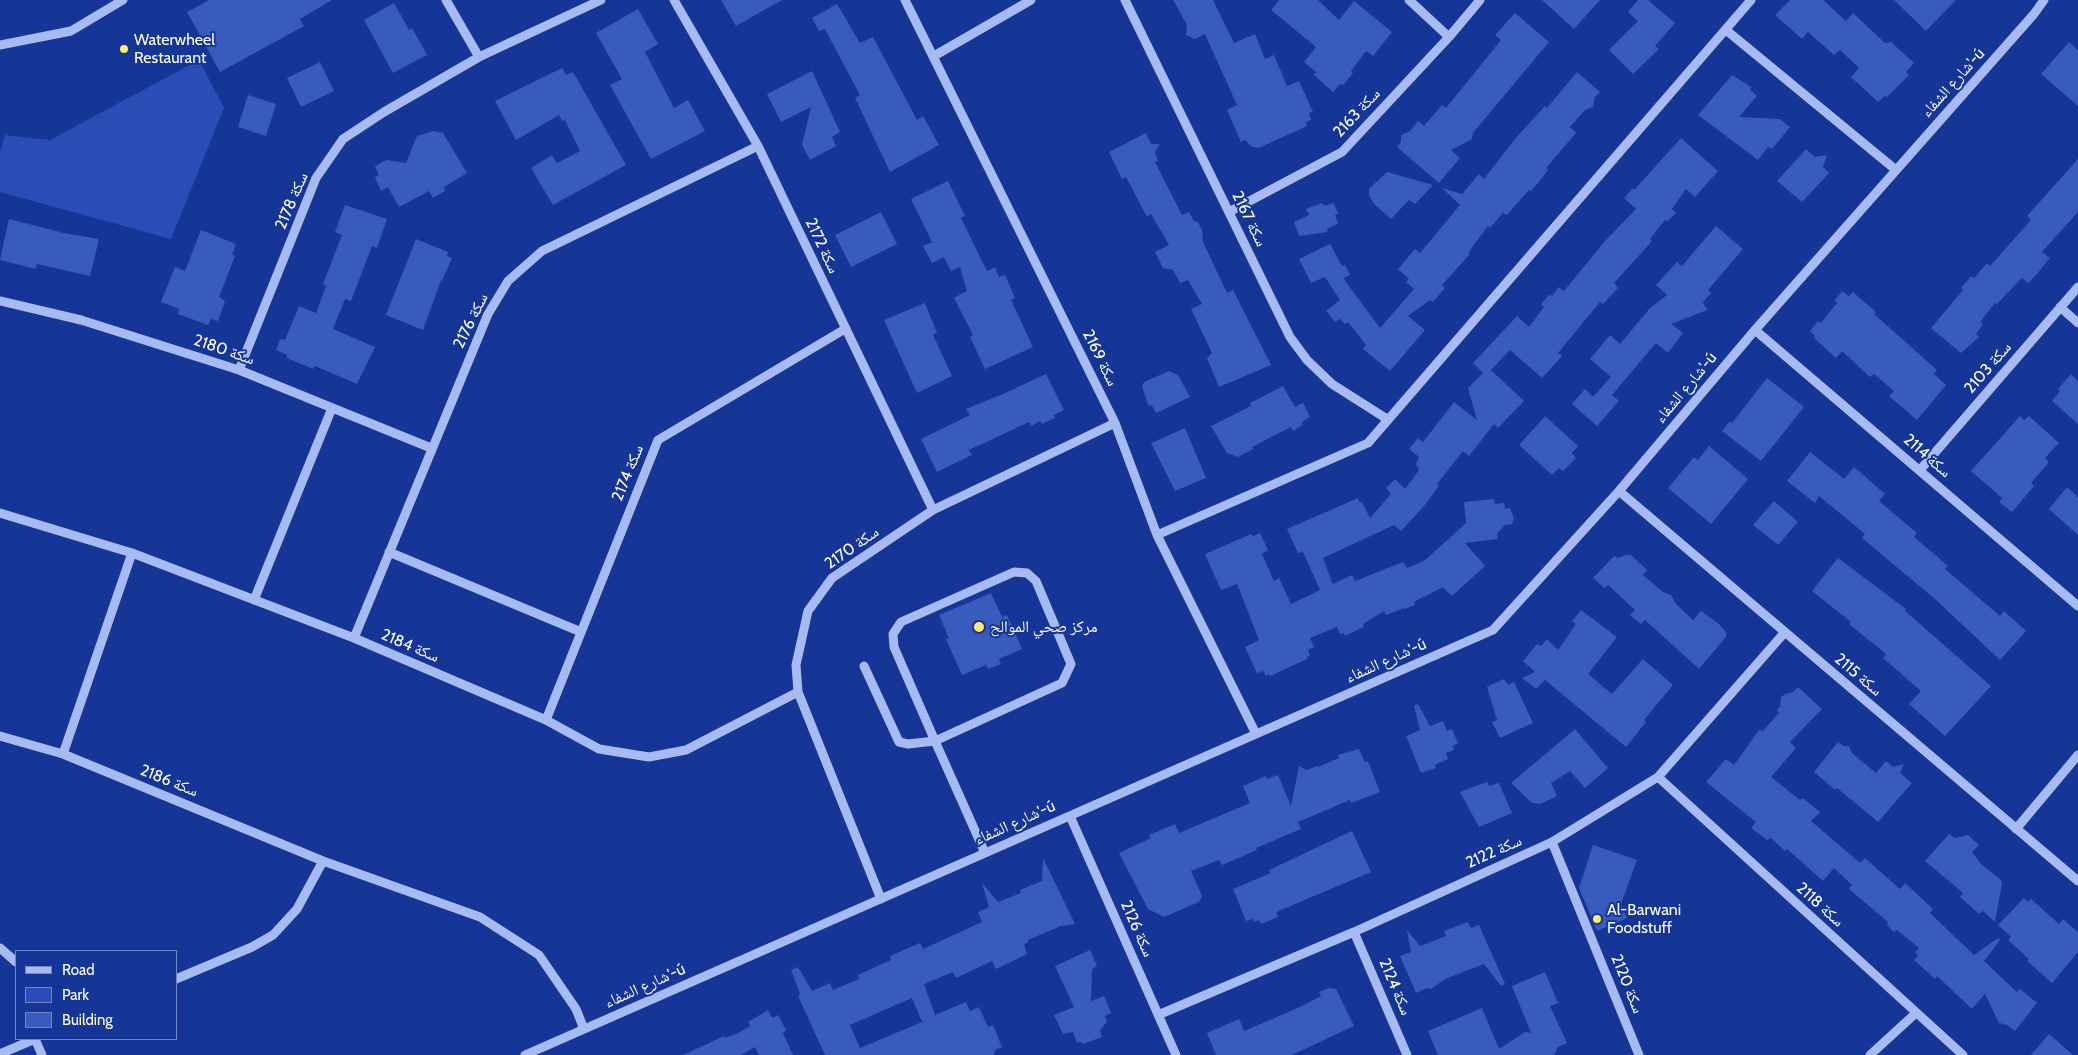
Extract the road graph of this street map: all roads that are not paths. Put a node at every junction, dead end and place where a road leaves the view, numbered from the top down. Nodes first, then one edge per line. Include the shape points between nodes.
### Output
1 (123, 0) edge
2 (446, 0) edge
3 (600, 0) edge
4 (674, 0) edge
5 (905, 0) edge
6 (1031, 0) edge
7 (1125, 0) edge
8 (1409, 0) edge
9 (1480, 0) edge
10 (1751, 0) edge
11 (2044, 0) edge
12 (1726, 30) junction
13 (1449, 37) junction
14 (0, 45) edge
15 (934, 56) junction
16 (479, 57) junction
17 (758, 146) junction
18 (1896, 170) junction
19 (1229, 212) junction
20 (2078, 287) edge
21 (0, 302) edge
22 (2060, 307) junction
23 (2078, 323) edge
24 (845, 329) junction
25 (1755, 330) junction
26 (239, 370) junction
27 (332, 408) junction
28 (1387, 419) junction
29 (1115, 424) junction
30 (431, 448) junction
31 (1920, 470) junction
32 (1619, 491) junction
33 (933, 510) junction
34 (0, 513) edge
35 (1157, 535) junction
36 (389, 552) junction
37 (132, 553) junction
38 (254, 600) junction
39 (2078, 606) edge
40 (581, 632) junction
41 (1785, 632) junction
42 (354, 638) junction
43 (864, 666) dead end
44 (798, 692) junction
45 (546, 720) junction
46 (1256, 734) junction
47 (0, 736) edge
48 (935, 741) junction
49 (63, 754) junction
50 (2078, 755) edge
51 (1658, 776) junction
52 (1070, 816) junction
53 (2016, 829) junction
54 (1552, 842) junction
55 (985, 853) junction
56 (323, 861) junction
57 (2078, 881) edge
58 (881, 899) junction
59 (1354, 932) junction
60 (0, 948) edge
61 (15, 961) edge
62 (178, 978) edge
63 (1916, 1013) junction
64 (1158, 1014) junction
65 (584, 1029) junction
66 (33, 1040) edge
67 (35, 1040) edge
68 (0, 1054) edge
69 (42, 1055) edge
70 (525, 1055) edge
71 (1176, 1055) edge
72 (1407, 1055) edge
73 (1639, 1055) edge
74 (1870, 1055) edge
75 (1963, 1055) edge

1 - 14 street via 71,31
2 - 16 street
3 - 16 street, سكة 2178
4 - 17 street, سكة 2172
5 - 15 street, سكة 2169
6 - 15 street
7 - 19 street, سكة 2167
8 - 13 street
9 - 13 street, سكة 2163
10 - 12 street
11 - 18 street, شارع الشفاء'-ú
12 - 18 street
12 - 28 street
13 - 19 street, سكة 2163 via 1342,152
15 - 29 street, سكة 2169
16 - 26 street, سكة 2178 via 343,139 316,178
17 - 24 street, سكة 2172
17 - 30 street, سكة 2176 via 542,251 508,281 488,314
18 - 25 street, شارع الشفاء'-ú
19 - 28 street, سكة 2167 via 1290,337 1307,360 1332,384
20 - 22 street, سكة 2103
21 - 26 street, سكة 2180 via 81,320
22 - 23 street
22 - 31 street, سكة 2103
24 - 33 street, سكة 2172
24 - 40 street, سكة 2174 via 658,440
25 - 31 street, سكة 2114
25 - 32 street, شارع الشفاء'-ú
26 - 27 street, سكة 2180
27 - 30 street, سكة 2180
27 - 38 street
28 - 35 street via 1368,442
29 - 33 street, سكة 2170
29 - 35 street, سكة 2169
30 - 36 street, سكة 2176
31 - 39 street, سكة 2114
32 - 41 street, سكة 2115
32 - 46 street, شارع الشفاء'-ú via 1493,630
33 - 44 street, سكة 2170 via 832,578 808,611 796,665
34 - 37 street, سكة 2184
35 - 46 street, سكة 2169
36 - 40 street
36 - 42 street, سكة 2176
37 - 38 street, سكة 2184
37 - 49 street
38 - 42 street, سكة 2184
40 - 45 street, سكة 2174
41 - 51 street, سكة 2122
41 - 53 street, سكة 2115
42 - 45 street, سكة 2184
43 - 48 street via 899,742
44 - 45 street, سكة 2184 via 686,750 649,757 599,749
44 - 58 street, سكة 2170
46 - 52 street, شارع الشفاء'-ú
47 - 49 street, سكة 2186
48 - 48 street via 894,647 893,634 901,622 1014,572 1027,573 1036,582 1071,664 1062,683
48 - 55 street
49 - 56 street, سكة 2186
50 - 53 street
51 - 54 street, سكة 2122
51 - 63 street, سكة 2118
52 - 55 street, شارع الشفاء'-ú
52 - 64 street, سكة 2126
53 - 57 street, سكة 2115
54 - 59 street, سكة 2122
54 - 73 street, سكة 2120
55 - 58 street, شارع الشفاء'-ú
56 - 62 street via 297,909 273,935
56 - 65 street, سكة 2186 via 480,917 532,950 539,955 576,1009
58 - 65 street, شارع الشفاء'-ú
59 - 64 street, سكة 2122
59 - 72 street, سكة 2124
60 - 61 street
63 - 74 street
63 - 75 street, سكة 2118
64 - 71 street, سكة 2126
65 - 70 street, شارع الشفاء'-ú
66 - 68 street
67 - 69 street

